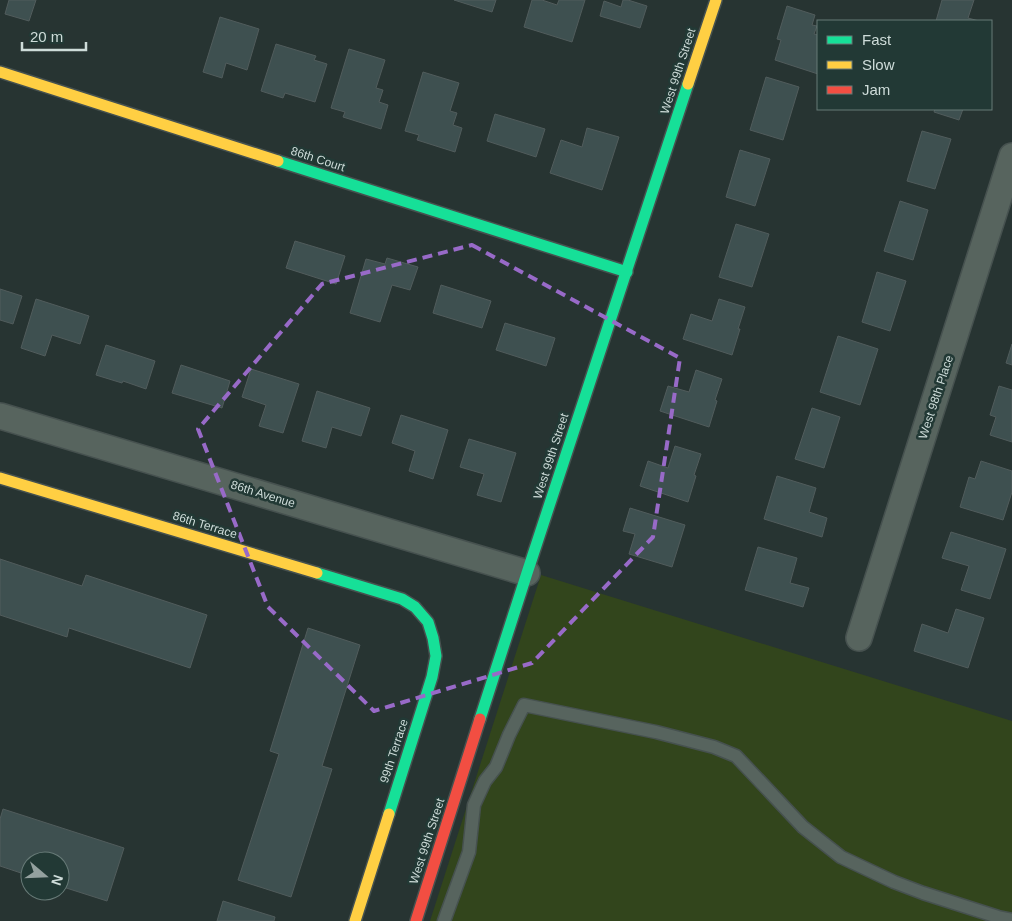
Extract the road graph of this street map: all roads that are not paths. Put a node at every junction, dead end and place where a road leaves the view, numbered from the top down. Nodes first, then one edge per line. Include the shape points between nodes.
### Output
1 (716, 0) edge
2 (0, 72) edge
3 (1012, 156) edge
4 (627, 272) junction
5 (0, 416) edge
6 (0, 478) edge
7 (527, 573) junction
8 (402, 599) joint
9 (859, 638) dead end
10 (1012, 920) edge
11 (355, 921) edge
12 (416, 921) edge
13 (444, 921) edge

1 - 4 street, West 99th Street
2 - 4 street, 86th Court
3 - 9 street, West 98th Place
4 - 7 street, West 99th Street
5 - 7 street, 86th Avenue
6 - 8 street, 86th Terrace
7 - 12 street, West 99th Street
8 - 11 street, 99th Terrace via 415,607 428,622 436,656
10 - 13 lane via 923,893 841,857 803,828 736,756 656,732 524,705 496,767 474,805 469,852

